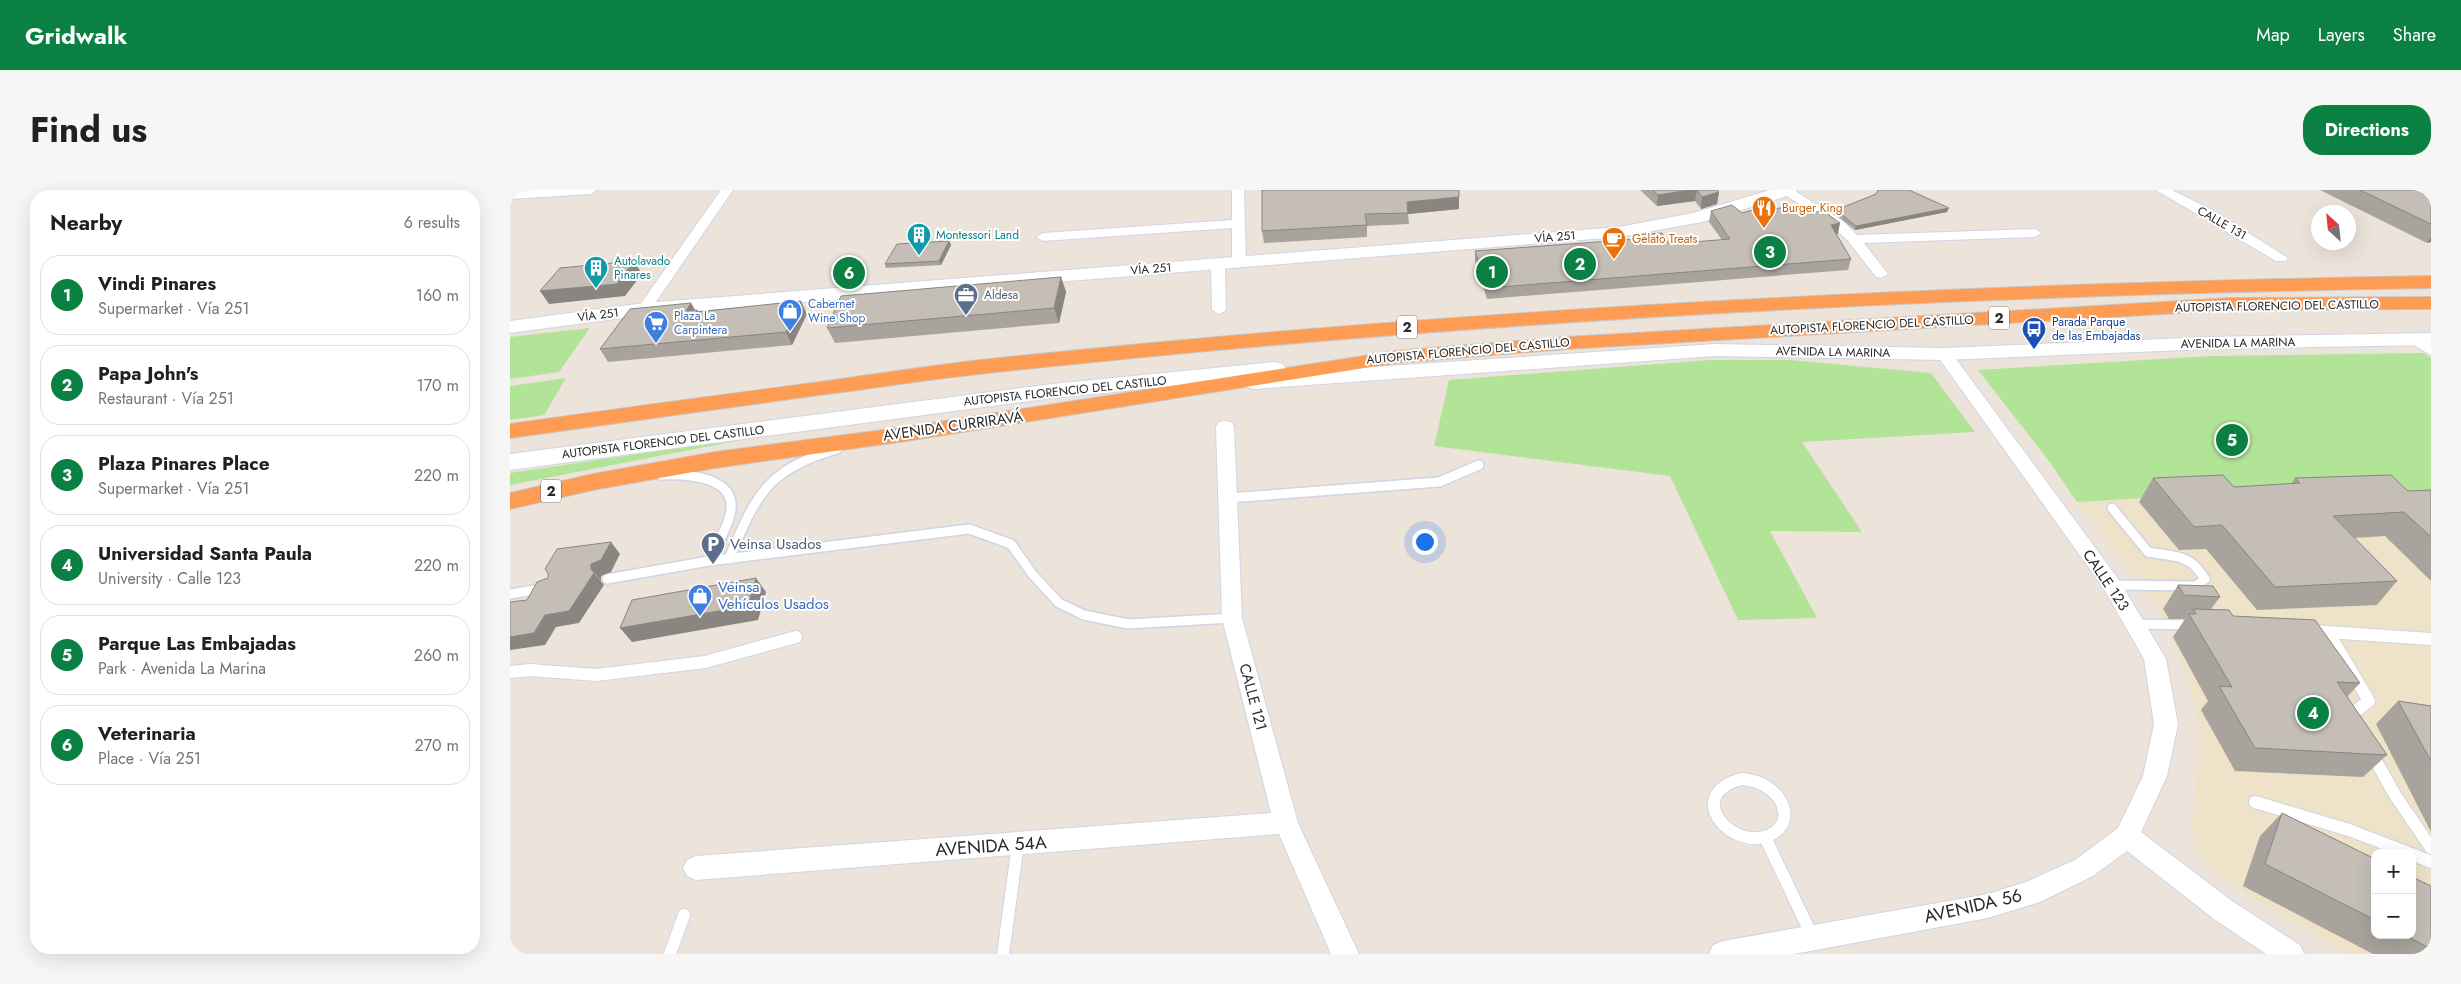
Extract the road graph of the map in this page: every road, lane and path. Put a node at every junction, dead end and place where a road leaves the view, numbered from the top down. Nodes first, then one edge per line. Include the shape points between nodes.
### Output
1 (591, 190) edge
2 (727, 190) edge
3 (1238, 190) edge
4 (1786, 190) edge
5 (2162, 190) edge
6 (510, 195) edge
7 (1238, 224) junction
8 (2035, 233) dead end
9 (1043, 237) dead end
10 (1854, 239) junction
11 (2281, 258) dead end
12 (1238, 262) junction
13 (1218, 264) junction
14 (2431, 268) edge
15 (1881, 274) dead end
16 (2431, 282) edge
17 (2308, 283) junction
18 (2431, 302) edge
19 (644, 309) junction
20 (1218, 310) dead end
21 (510, 327) edge
22 (2422, 339) edge
23 (1567, 342) junction
24 (1715, 350) junction
25 (2431, 350) edge
26 (1944, 354) junction
27 (1396, 357) junction
28 (1236, 384) junction
29 (1225, 426) dead end
30 (510, 431) edge
31 (906, 434) junction
32 (510, 462) edge
33 (1479, 465) dead end
34 (593, 482) junction
35 (1228, 498) junction
36 (510, 501) edge
37 (2112, 508) dead end
38 (728, 559) junction
39 (709, 561) junction
40 (607, 578) dead end
41 (2112, 585) junction
42 (552, 587) edge
43 (510, 594) edge
44 (1232, 618) junction
45 (2135, 624) junction
46 (2202, 626) edge
47 (2299, 630) edge
48 (2328, 632) junction
49 (796, 637) dead end
50 (2431, 638) edge
51 (510, 672) edge
52 (2255, 802) dead end
53 (1286, 824) junction
54 (2127, 836) junction
55 (1765, 837) junction
56 (1018, 844) junction
57 (2431, 848) edge
58 (2398, 849) edge
59 (2416, 856) edge
60 (2431, 862) edge
61 (696, 868) dead end
62 (684, 915) dead end
63 (1813, 939) junction
64 (670, 954) edge
65 (1002, 954) edge
66 (1345, 954) edge
67 (1724, 954) edge
68 (2290, 954) edge

1 - 6 street
2 - 19 street
3 - 7 street
4 - 10 street via 1838,224
4 - 12 main road, VÍA 251 via 1696,218 1619,232
5 - 11 street, CALLE 131
7 - 9 street
7 - 12 street
8 - 10 street
10 - 15 street
12 - 13 main road, VÍA 251
13 - 19 main road, VÍA 251
13 - 20 street
14 - 17 highway
16 - 17 highway, AUTOPISTA FLORENCIO DEL CASTILLO / 2
17 - 30 highway, AUTOPISTA FLORENCIO DEL CASTILLO / 2 via 1898,297 1366,330 966,369
18 - 23 highway, AUTOPISTA FLORENCIO DEL CASTILLO / 2 via 2230,304
19 - 21 main road, VÍA 251
22 - 25 street
22 - 26 main road, AVENIDA LA MARINA via 2210,343
23 - 24 highway
23 - 27 highway, AUTOPISTA FLORENCIO DEL CASTILLO / 2
24 - 26 main road, AVENIDA LA MARINA
24 - 28 main road, AVENIDA LA MARINA
26 - 41 street, CALLE 123
27 - 28 highway, AVENIDA CURRIRAVÁ
27 - 32 main road, AUTOPISTA FLORENCIO DEL CASTILLO via 1052,391
28 - 31 highway, AVENIDA CURRIRAVÁ
29 - 35 street, CALLE 121
31 - 34 highway, AVENIDA CURRIRAVÁ via 715,460
31 - 38 lane via 822,453 794,465 774,479 750,508
33 - 35 lane via 1439,482
34 - 36 highway, AVENIDA CURRIRAVÁ / 2
34 - 39 lane via 667,475 702,478 719,484 728,492 732,511
35 - 44 street, CALLE 121
37 - 41 lane via 2148,552 2183,556 2193,561 2204,579 2196,586
38 - 39 lane
38 - 44 lane via 969,528 1011,544 1059,603 1084,615 1128,624
39 - 40 lane
41 - 45 street, CALLE 123
42 - 43 lane
44 - 53 street, CALLE 121
45 - 46 lane
45 - 54 street, CALLE 123 via 2155,659 2166,724 2155,776
47 - 48 lane
48 - 50 lane
48 - 57 lane via 2370,701 2353,713 2353,722
49 - 51 lane via 705,662 596,674
52 - 58 lane via 2349,830
53 - 56 street, AVENIDA 54A
53 - 66 street, CALLE 121
54 - 63 street, AVENIDA 56 via 2084,868 2031,893 1988,906
54 - 68 street via 2223,910
55 - 55 lane via 1780,830 1786,815 1784,805 1773,791 1763,784 1742,779 1721,786 1714,800 1714,811 1724,827 1747,839
55 - 63 lane
56 - 61 street, AVENIDA 54A
56 - 65 lane
59 - 60 lane
62 - 64 lane
63 - 67 street, AVENIDA 56

